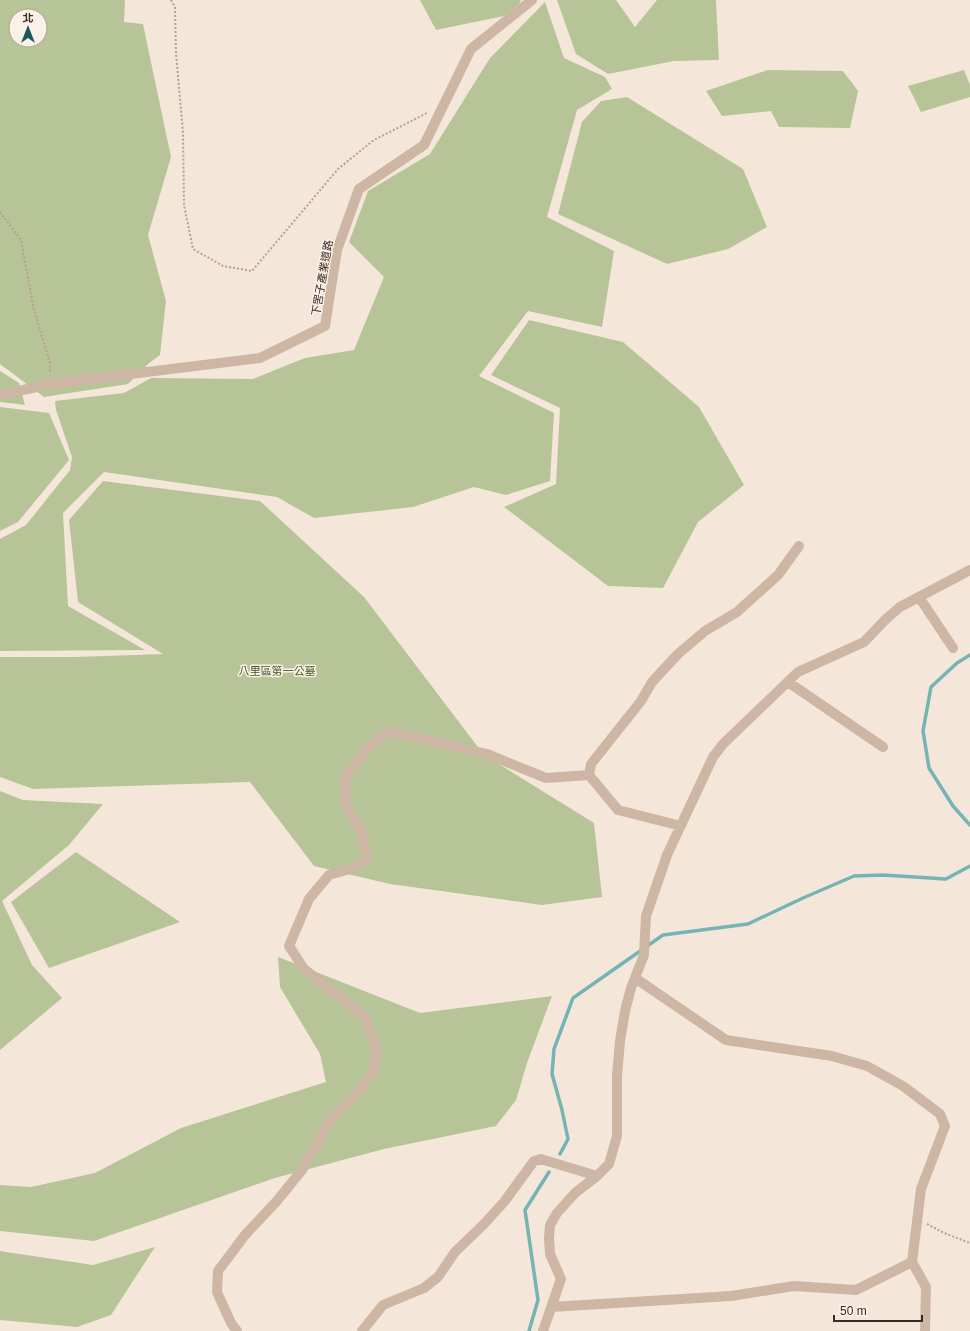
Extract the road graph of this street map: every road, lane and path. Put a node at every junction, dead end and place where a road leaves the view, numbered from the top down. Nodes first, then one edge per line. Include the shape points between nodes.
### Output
1 (171, 0) edge
2 (532, 0) edge
3 (444, 105) junction
4 (0, 212) edge
5 (50, 384) junction
6 (0, 395) edge
7 (799, 546) dead end
8 (970, 570) edge
9 (919, 597) junction
10 (953, 648) dead end
11 (788, 682) junction
12 (883, 747) dead end
13 (589, 775) junction
14 (681, 826) junction
15 (635, 978) junction
16 (597, 1176) junction
17 (917, 1219) junction
18 (970, 1243) edge
19 (912, 1262) junction
20 (551, 1307) junction
21 (237, 1331) edge
22 (362, 1331) edge
23 (543, 1331) edge
24 (925, 1331) edge

1 - 3 path via 175,7 183,133 184,206 188,227 193,249 223,266 252,271 338,169 374,140
2 - 3 street, 下罟子產業道路 via 471,49
3 - 5 street, 下罟子產業道路 via 424,145 359,189 337,250 325,326 260,358
4 - 5 path via 21,240 34,310 50,363
5 - 6 street, 下罟子產業道路
7 - 13 street via 778,575 737,612 704,630 652,682 641,701 591,764
8 - 9 street
9 - 10 street
9 - 11 street via 900,607 864,642 798,672
11 - 12 street
11 - 14 street via 723,744 713,757
13 - 14 street via 618,810
13 - 21 street via 546,778 487,754 389,731 368,748 346,776 345,805 361,831 368,860 353,868 329,875 310,899 289,946 304,969 365,1017 377,1052 373,1071 358,1093 331,1119 302,1170 245,1235 218,1271 217,1292
14 - 15 street via 667,855 646,916 644,955
15 - 16 street via 625,1011 620,1041 617,1136 609,1164
15 - 17 street via 726,1040 832,1056 867,1066 903,1086 940,1114 945,1126 921,1189
16 - 20 street via 575,1193 550,1225 550,1254 561,1279
16 - 22 street via 541,1159 534,1161 504,1202 455,1252 438,1277 424,1288 383,1305
17 - 18 path
17 - 19 street
19 - 20 street via 856,1290 794,1286 731,1296
19 - 24 street via 926,1287
20 - 23 street

